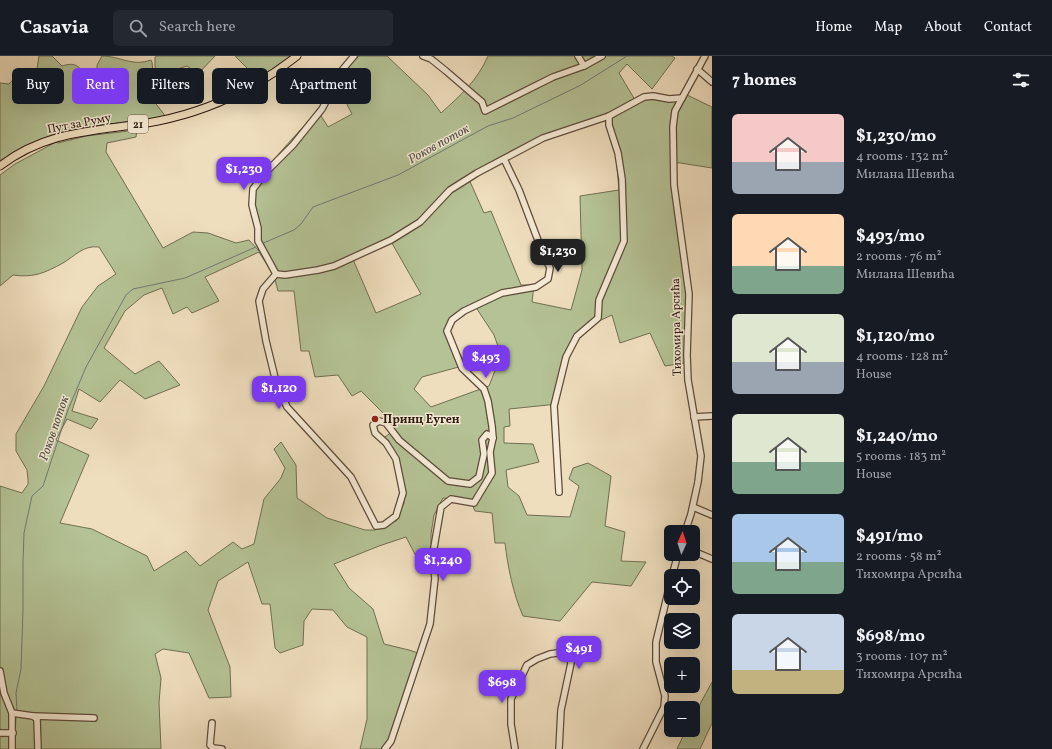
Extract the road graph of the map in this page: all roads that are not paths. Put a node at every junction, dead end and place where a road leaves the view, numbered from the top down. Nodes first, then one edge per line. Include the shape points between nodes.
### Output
1 (297, 56) edge
2 (354, 56) edge
3 (423, 56) edge
4 (578, 56) edge
5 (602, 56) edge
6 (704, 56) edge
7 (584, 66) junction
8 (697, 69) junction
9 (712, 82) edge
10 (682, 98) junction
11 (609, 116) junction
12 (504, 159) junction
13 (0, 166) edge
14 (276, 274) junction
15 (712, 416) edge
16 (694, 417) junction
17 (493, 438) junction
18 (559, 492) dead end
19 (693, 507) junction
20 (712, 515) edge
21 (687, 525) edge
22 (700, 554) edge
23 (712, 559) edge
24 (665, 605) edge
25 (0, 671) edge
26 (12, 713) junction
27 (33, 716) junction
28 (94, 718) dead end
29 (212, 723) dead end
30 (0, 733) edge
31 (13, 733) junction
32 (12, 749) edge
33 (38, 749) edge
34 (222, 749) edge
35 (385, 749) edge
36 (515, 749) edge
37 (559, 749) edge
38 (643, 749) edge

1 - 13 main road, Пут за Руму / 21 via 254,85 210,106 158,121 60,136 26,149
2 - 14 street via 343,69 322,109 253,188 252,205 258,228 258,241
3 - 7 street via 431,59 482,102 485,111 553,77
4 - 7 street
5 - 7 street
6 - 8 street, Тихомира Арсића
8 - 9 street
8 - 10 street, Тихомира Арсића
10 - 11 street via 644,97
10 - 16 street, Тихомира Арсића via 673,119 674,185 689,294 687,355
11 - 12 street via 542,138
11 - 18 street via 622,178 624,241 599,300 598,318 577,336 566,357 554,406
12 - 14 street via 450,190 420,222 391,240 334,266
12 - 17 street via 550,268 548,279 536,287 502,292 464,311 452,320 447,331 462,368 484,389
14 - 17 street via 262,289 260,301 277,386 287,407 351,477 376,526 384,526 396,516 403,493 396,459 386,443 375,433 373,425 379,421 386,423 399,440 448,481 470,484 479,477 484,454 482,440 487,434
15 - 16 street
16 - 19 street, Тихомира Арсића via 701,456
17 - 35 street via 490,452 492,474 474,503 451,499 440,507 432,559 435,578 430,624 391,741
19 - 20 street
19 - 21 street, Тихомира Арсића
22 - 23 street
24 - 38 street via 656,646 656,662 665,696 664,707
25 - 26 street via 4,694
26 - 27 street
26 - 31 street
27 - 28 street
27 - 33 street via 37,721
29 - 34 street via 210,745
30 - 31 street
31 - 32 street
36 - 37 street via 511,699 527,665 550,654 564,652 569,656 571,663 561,710

